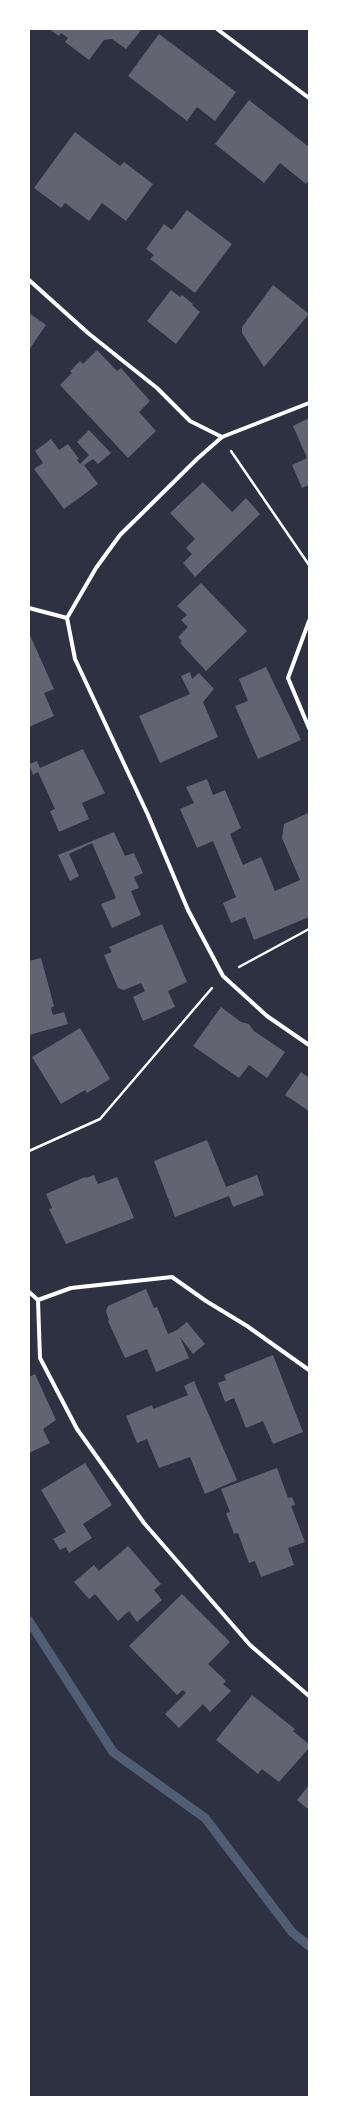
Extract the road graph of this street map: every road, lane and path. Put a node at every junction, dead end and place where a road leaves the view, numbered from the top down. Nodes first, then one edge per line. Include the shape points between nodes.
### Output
1 (217, 29) edge
2 (309, 98) edge
3 (29, 280) edge
4 (309, 403) edge
5 (222, 437) junction
6 (309, 565) edge
7 (29, 608) edge
8 (67, 618) junction
9 (309, 621) edge
10 (309, 728) edge
11 (309, 929) edge
12 (223, 976) junction
13 (309, 1046) edge
14 (29, 1150) edge
15 (29, 1292) edge
16 (38, 1300) junction
17 (309, 1370) edge
18 (309, 1696) edge

1 - 2 street
3 - 5 street via 88,333 156,388 190,421
4 - 5 street
5 - 6 path
5 - 8 street via 120,535 96,568
7 - 8 street
8 - 12 street via 75,659 148,815 188,910
9 - 10 street via 288,678
11 - 12 path
12 - 13 street via 267,1016
12 - 14 path via 100,1119
15 - 16 street
16 - 17 street via 71,1288 172,1277
16 - 18 street via 40,1358 77,1429 144,1523 250,1645

